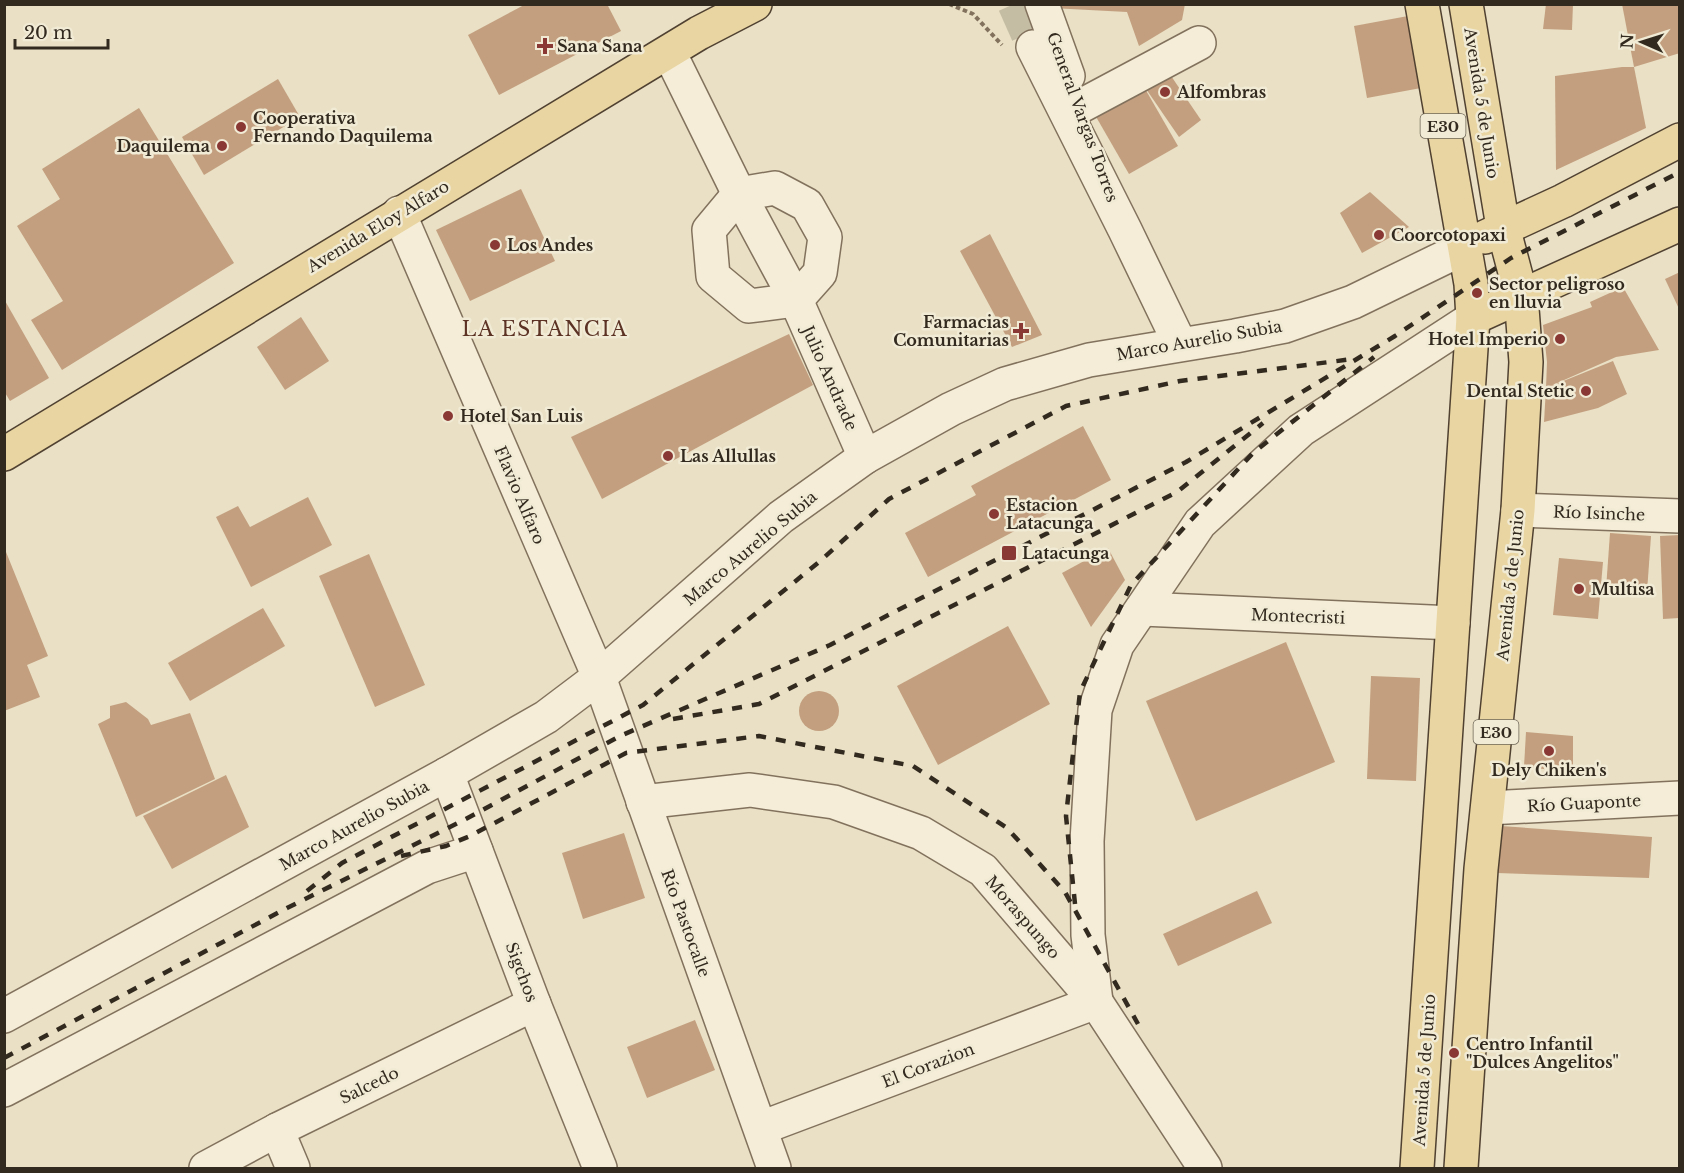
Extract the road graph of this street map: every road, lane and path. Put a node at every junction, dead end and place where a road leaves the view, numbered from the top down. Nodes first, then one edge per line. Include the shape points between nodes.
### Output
1 (717, 4) edge
2 (755, 4) edge
3 (1042, 4) edge
4 (1422, 4) edge
5 (1466, 4) edge
6 (699, 33) junction
7 (1199, 43) dead end
8 (1033, 47) tunnel mouth
9 (669, 52) junction
10 (1079, 107) junction
11 (1680, 140) edge
12 (739, 194) junction
13 (399, 213) junction
14 (1680, 224) edge
15 (1503, 227) junction
16 (1125, 230) junction
17 (1464, 248) junction
18 (1521, 296) junction
19 (796, 300) junction
20 (1473, 318) junction
21 (1180, 344) junction
22 (4, 454) edge
23 (865, 457) junction
24 (1518, 510) junction
25 (1680, 516) edge
26 (1142, 609) junction
27 (1453, 623) junction
28 (599, 677) junction
29 (447, 774) junction
30 (1680, 798) edge
31 (643, 802) junction
32 (1488, 808) junction
33 (476, 851) junction
34 (1437, 865) junction
35 (1482, 869) junction
36 (1096, 1002) junction
37 (534, 1004) junction
38 (4, 1016) edge
39 (4, 1090) edge
40 (760, 1128) junction
41 (277, 1130) junction
42 (206, 1168) edge
43 (293, 1168) edge
44 (600, 1168) edge
45 (774, 1168) edge
46 (1205, 1168) edge
47 (1417, 1168) edge
48 (1461, 1168) edge

1 - 6 main road
2 - 6 main road, Avenida Eloy Alfaro
3 - 10 street, General Vargas Torres
4 - 17 main road, Avenida 5 de Junio / E30
5 - 15 main road, Avenida 5 de Junio / E30
6 - 9 main road, Avenida Eloy Alfaro
7 - 10 street
8 - 16 street, General Vargas Torres
9 - 12 street, Julio Andrade
9 - 13 main road, Avenida Eloy Alfaro
10 - 16 street, General Vargas Torres
11 - 15 main road, Marco Aurelio Subia via 1563,201
12 - 19 street, Julio Andrade
12 - 19 street via 775,188 807,205 825,237 820,273
12 - 19 street via 709,230 713,276 749,306
13 - 22 main road, Avenida Eloy Alfaro
13 - 28 street, Flavio Alfaro
14 - 18 main road
15 - 17 main road, Marco Aurelio Subia
15 - 18 main road, Avenida 5 de Junio / E30
16 - 21 street, General Vargas Torres
17 - 20 main road, Avenida 5 de Junio / E30
17 - 21 street, Marco Aurelio Subia via 1353,302 1285,326
18 - 20 main road
18 - 24 main road, Avenida 5 de Junio / E30 via 1526,362
19 - 23 street, Julio Andrade
20 - 26 street via 1301,430 1200,523
20 - 27 main road, Avenida 5 de Junio / E30
21 - 23 street, Marco Aurelio Subia via 1089,360 1005,384
23 - 28 street, Marco Aurelio Subia via 781,518
24 - 25 street, Río Isinche
24 - 32 main road, Avenida 5 de Junio / E30
26 - 27 street, Montecristi
26 - 36 street via 1117,645 1095,710 1087,841 1088,935
27 - 34 main road, Avenida 5 de Junio / E30
28 - 29 street, Marco Aurelio Subia via 546,717
28 - 31 street, Río Pastocalle
29 - 33 street, Sigchos
29 - 38 street, Marco Aurelio Subia
30 - 32 street, Río Guaponte
31 - 36 street, Moraspungo via 750,790 834,802 921,833 983,870
31 - 40 street, Río Pastocalle
32 - 35 main road, Avenida 5 de Junio / E30
33 - 37 street, Sigchos
33 - 39 street via 427,867
34 - 35 main road
34 - 47 main road, Avenida 5 de Junio / E30
35 - 48 main road, Avenida 5 de Junio / E30
36 - 40 street, El Corazion
36 - 46 street, Moraspungo
37 - 41 street, Salcedo
37 - 44 street, Sigchos
40 - 45 street, Río Pastocalle
41 - 42 street, Salcedo
41 - 43 street

